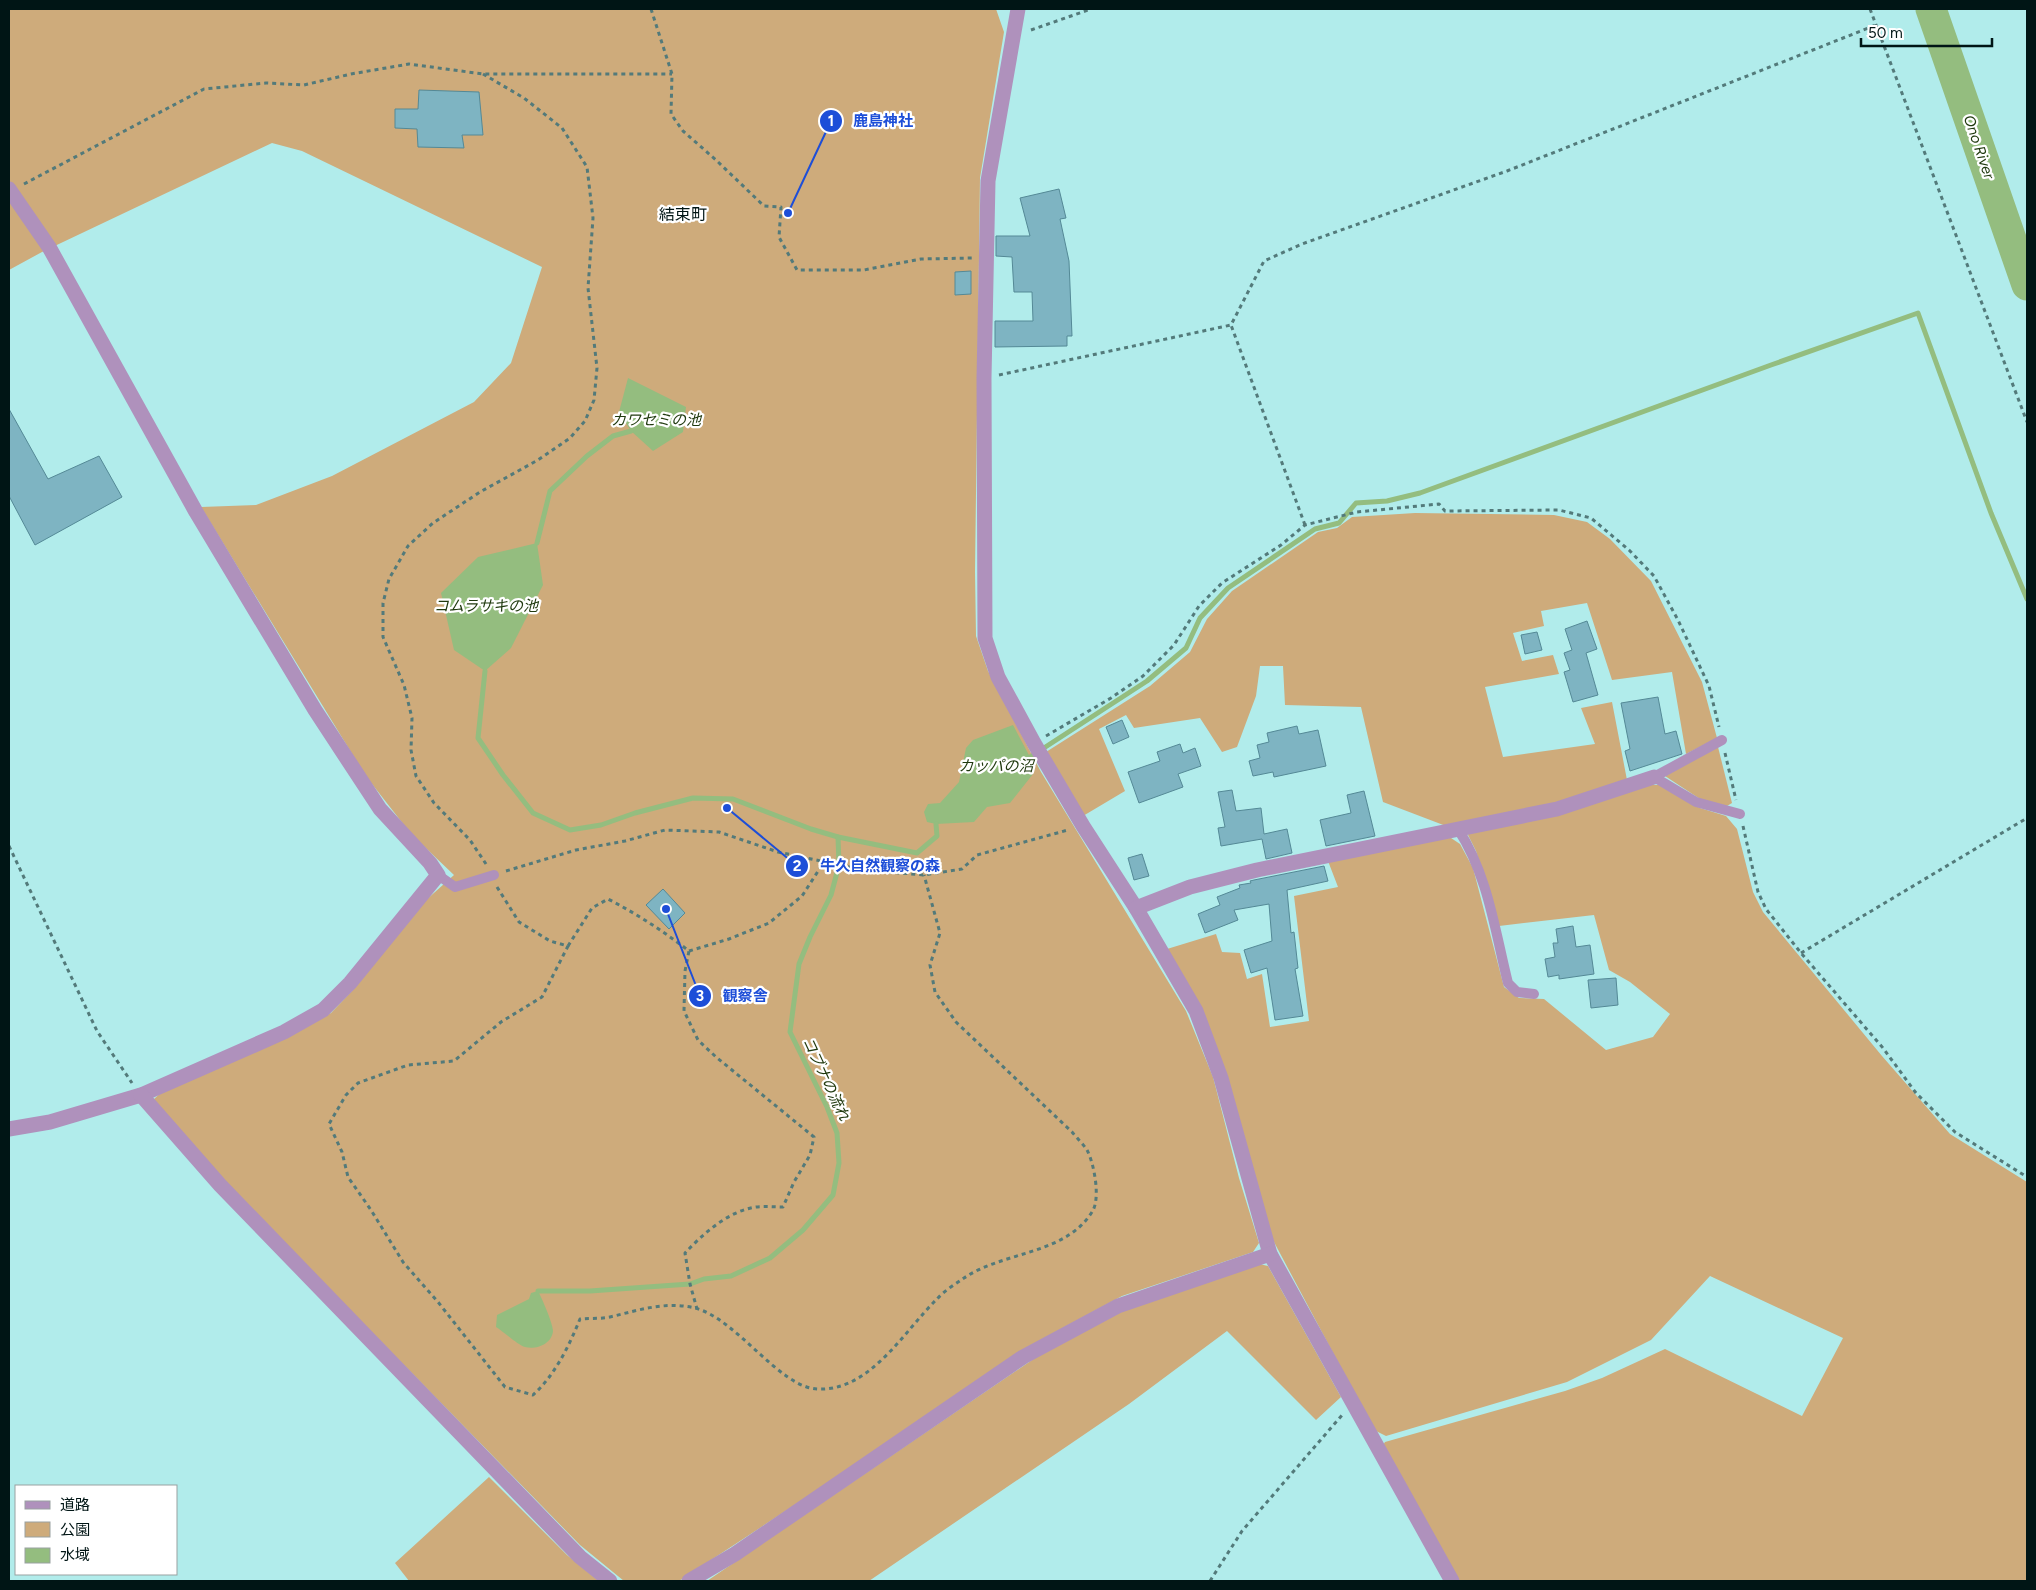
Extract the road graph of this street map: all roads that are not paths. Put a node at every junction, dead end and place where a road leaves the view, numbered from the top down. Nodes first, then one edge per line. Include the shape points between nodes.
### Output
1 (1018, 9) edge
2 (9, 189) edge
3 (1722, 740) road end
4 (1654, 777) junction
5 (1740, 814) road end
6 (1458, 829) junction
7 (438, 875) junction
8 (494, 875) road end
9 (1136, 908) junction
10 (1534, 994) dead end
11 (141, 1095) junction
12 (9, 1129) edge
13 (1270, 1254) junction
14 (610, 1581) edge
15 (689, 1581) edge
16 (1452, 1581) edge

1 - 9 street via 988,181 984,378 985,638 998,677 1034,744
2 - 7 street via 49,247 196,512 315,710 380,809
3 - 4 lane
4 - 5 lane via 1696,802
4 - 6 street via 1557,809
6 - 9 street via 1257,870 1190,887
6 - 10 lane via 1470,848 1491,905 1508,983 1517,992
7 - 8 lane via 455,887
7 - 11 street via 350,983 323,1010 284,1032
9 - 13 street via 1196,1011 1222,1078
11 - 12 street via 50,1122
11 - 14 street via 220,1185 580,1557
13 - 15 street via 1118,1306 1024,1357 734,1554
13 - 16 street

